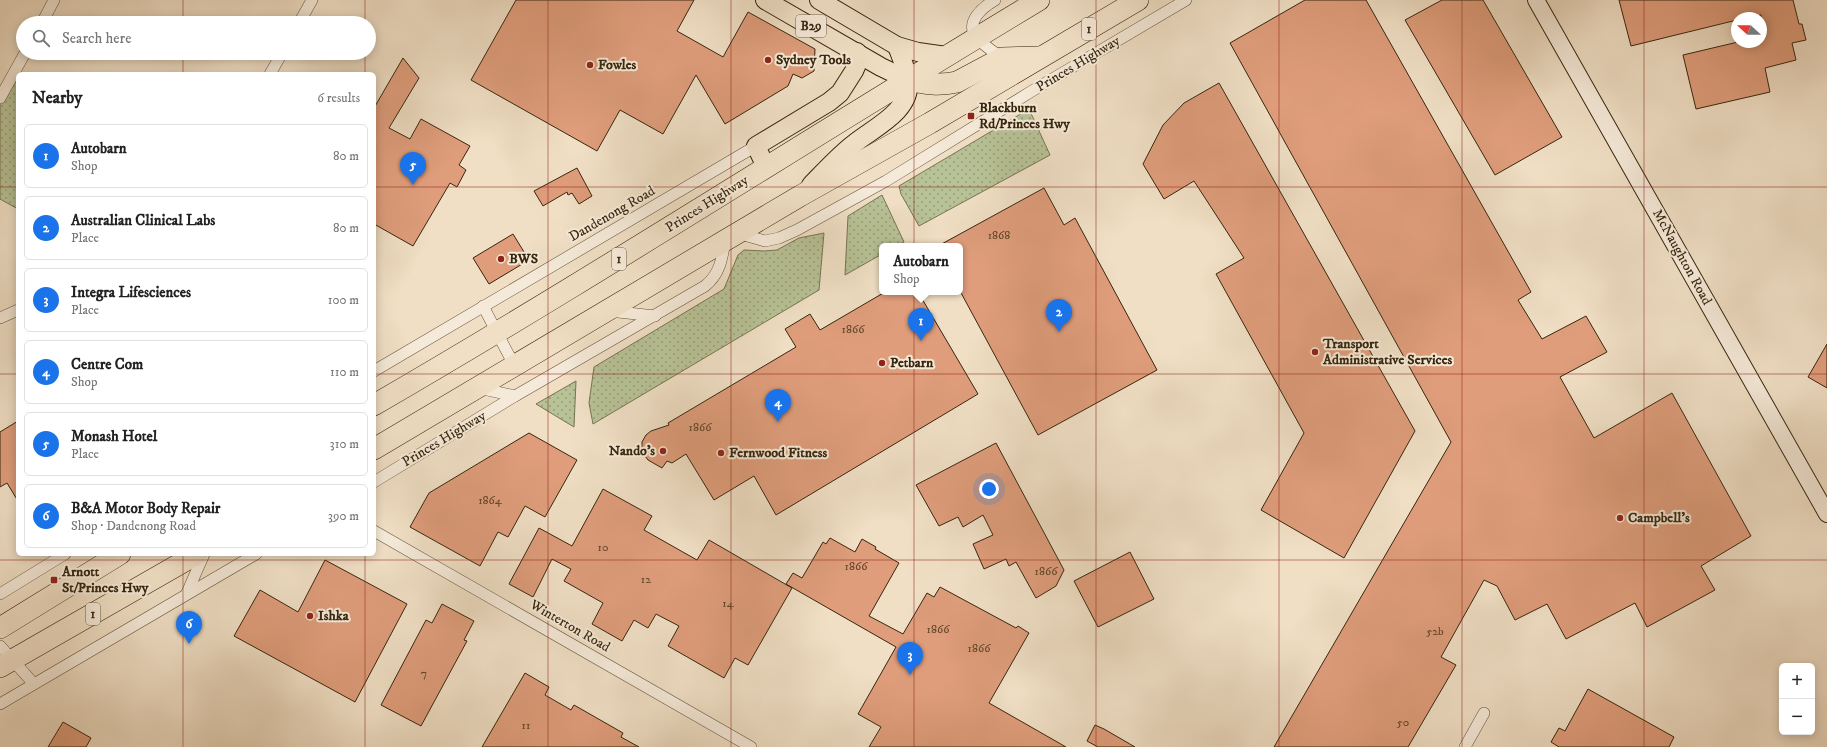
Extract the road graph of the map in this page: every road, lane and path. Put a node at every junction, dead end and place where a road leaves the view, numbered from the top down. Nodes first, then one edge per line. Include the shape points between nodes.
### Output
1 (54, 0) edge
2 (312, 0) edge
3 (764, 0) edge
4 (819, 0) edge
5 (995, 0) edge
6 (1039, 0) edge
7 (1138, 0) edge
8 (1186, 0) edge
9 (1536, 0) edge
10 (46, 16) edge
11 (303, 16) edge
12 (977, 38) junction
13 (897, 46) junction
14 (857, 52) junction
15 (946, 56) junction
16 (1040, 57) junction
17 (1002, 58) junction
18 (21, 60) edge
19 (278, 60) edge
20 (271, 72) edge
21 (908, 80) junction
22 (0, 98) edge
23 (756, 146) junction
24 (766, 167) junction
25 (800, 196) junction
26 (731, 237) junction
27 (483, 306) junction
28 (16, 311) edge
29 (607, 311) junction
30 (656, 316) junction
31 (0, 318) edge
32 (498, 334) junction
33 (514, 365) junction
34 (376, 370) edge
35 (477, 388) junction
36 (515, 396) junction
37 (376, 405) edge
38 (376, 448) edge
39 (376, 481) edge
40 (1827, 514) edge
41 (376, 533) edge
42 (62, 556) edge
43 (117, 556) edge
44 (193, 556) edge
45 (203, 556) edge
46 (252, 556) edge
47 (187, 593) junction
48 (0, 594) edge
49 (0, 628) edge
50 (4, 658) edge
51 (34, 684) junction
52 (0, 704) edge
53 (1484, 714) dead end
54 (751, 747) edge
55 (1465, 747) edge

1 - 10 street
2 - 11 street
3 - 14 main road, B29
4 - 13 main road, B29
5 - 12 street via 977,14 974,26
6 - 12 highway, Princes Highway / 1
7 - 16 highway, Princes Highway / 1
8 - 26 street, Princes Highway via 886,181 797,230 765,241
9 - 40 main road, McNaughton Road
12 - 15 highway, Princes Highway / 1
12 - 17 street
13 - 15 main road, B29
13 - 21 main road
14 - 21 main road, B29
14 - 23 main road via 857,64 840,93
15 - 21 highway, Princes Highway / 1
16 - 17 highway
16 - 25 highway, Princes Highway / 1 via 924,127
17 - 21 highway via 949,84 927,84
18 - 22 street
19 - 20 street
21 - 24 highway, Princes Highway / 1
21 - 25 main road via 904,99 892,117 855,142
23 - 24 main road
23 - 27 street, Dandenong Road
24 - 32 highway, Princes Highway / 1
25 - 26 highway, Princes Highway / 1
26 - 29 highway, Princes Highway / 1
26 - 30 street, Princes Highway via 720,268 711,282
27 - 32 street
27 - 34 street, Dandenong Road
28 - 31 street
29 - 30 street
29 - 33 highway, Princes Highway / 1
30 - 36 street, Princes Highway
32 - 33 street
32 - 37 highway, Princes Highway / 1
33 - 35 highway, Princes Highway / 1
35 - 36 street, Princes Highway
35 - 38 highway, Princes Highway / 1
36 - 39 street, Princes Highway
41 - 54 street, Winterton Road
42 - 48 street
43 - 49 highway
44 - 50 highway, 1
45 - 47 street
46 - 47 street
47 - 51 street
50 - 51 street
51 - 52 street
53 - 55 street

